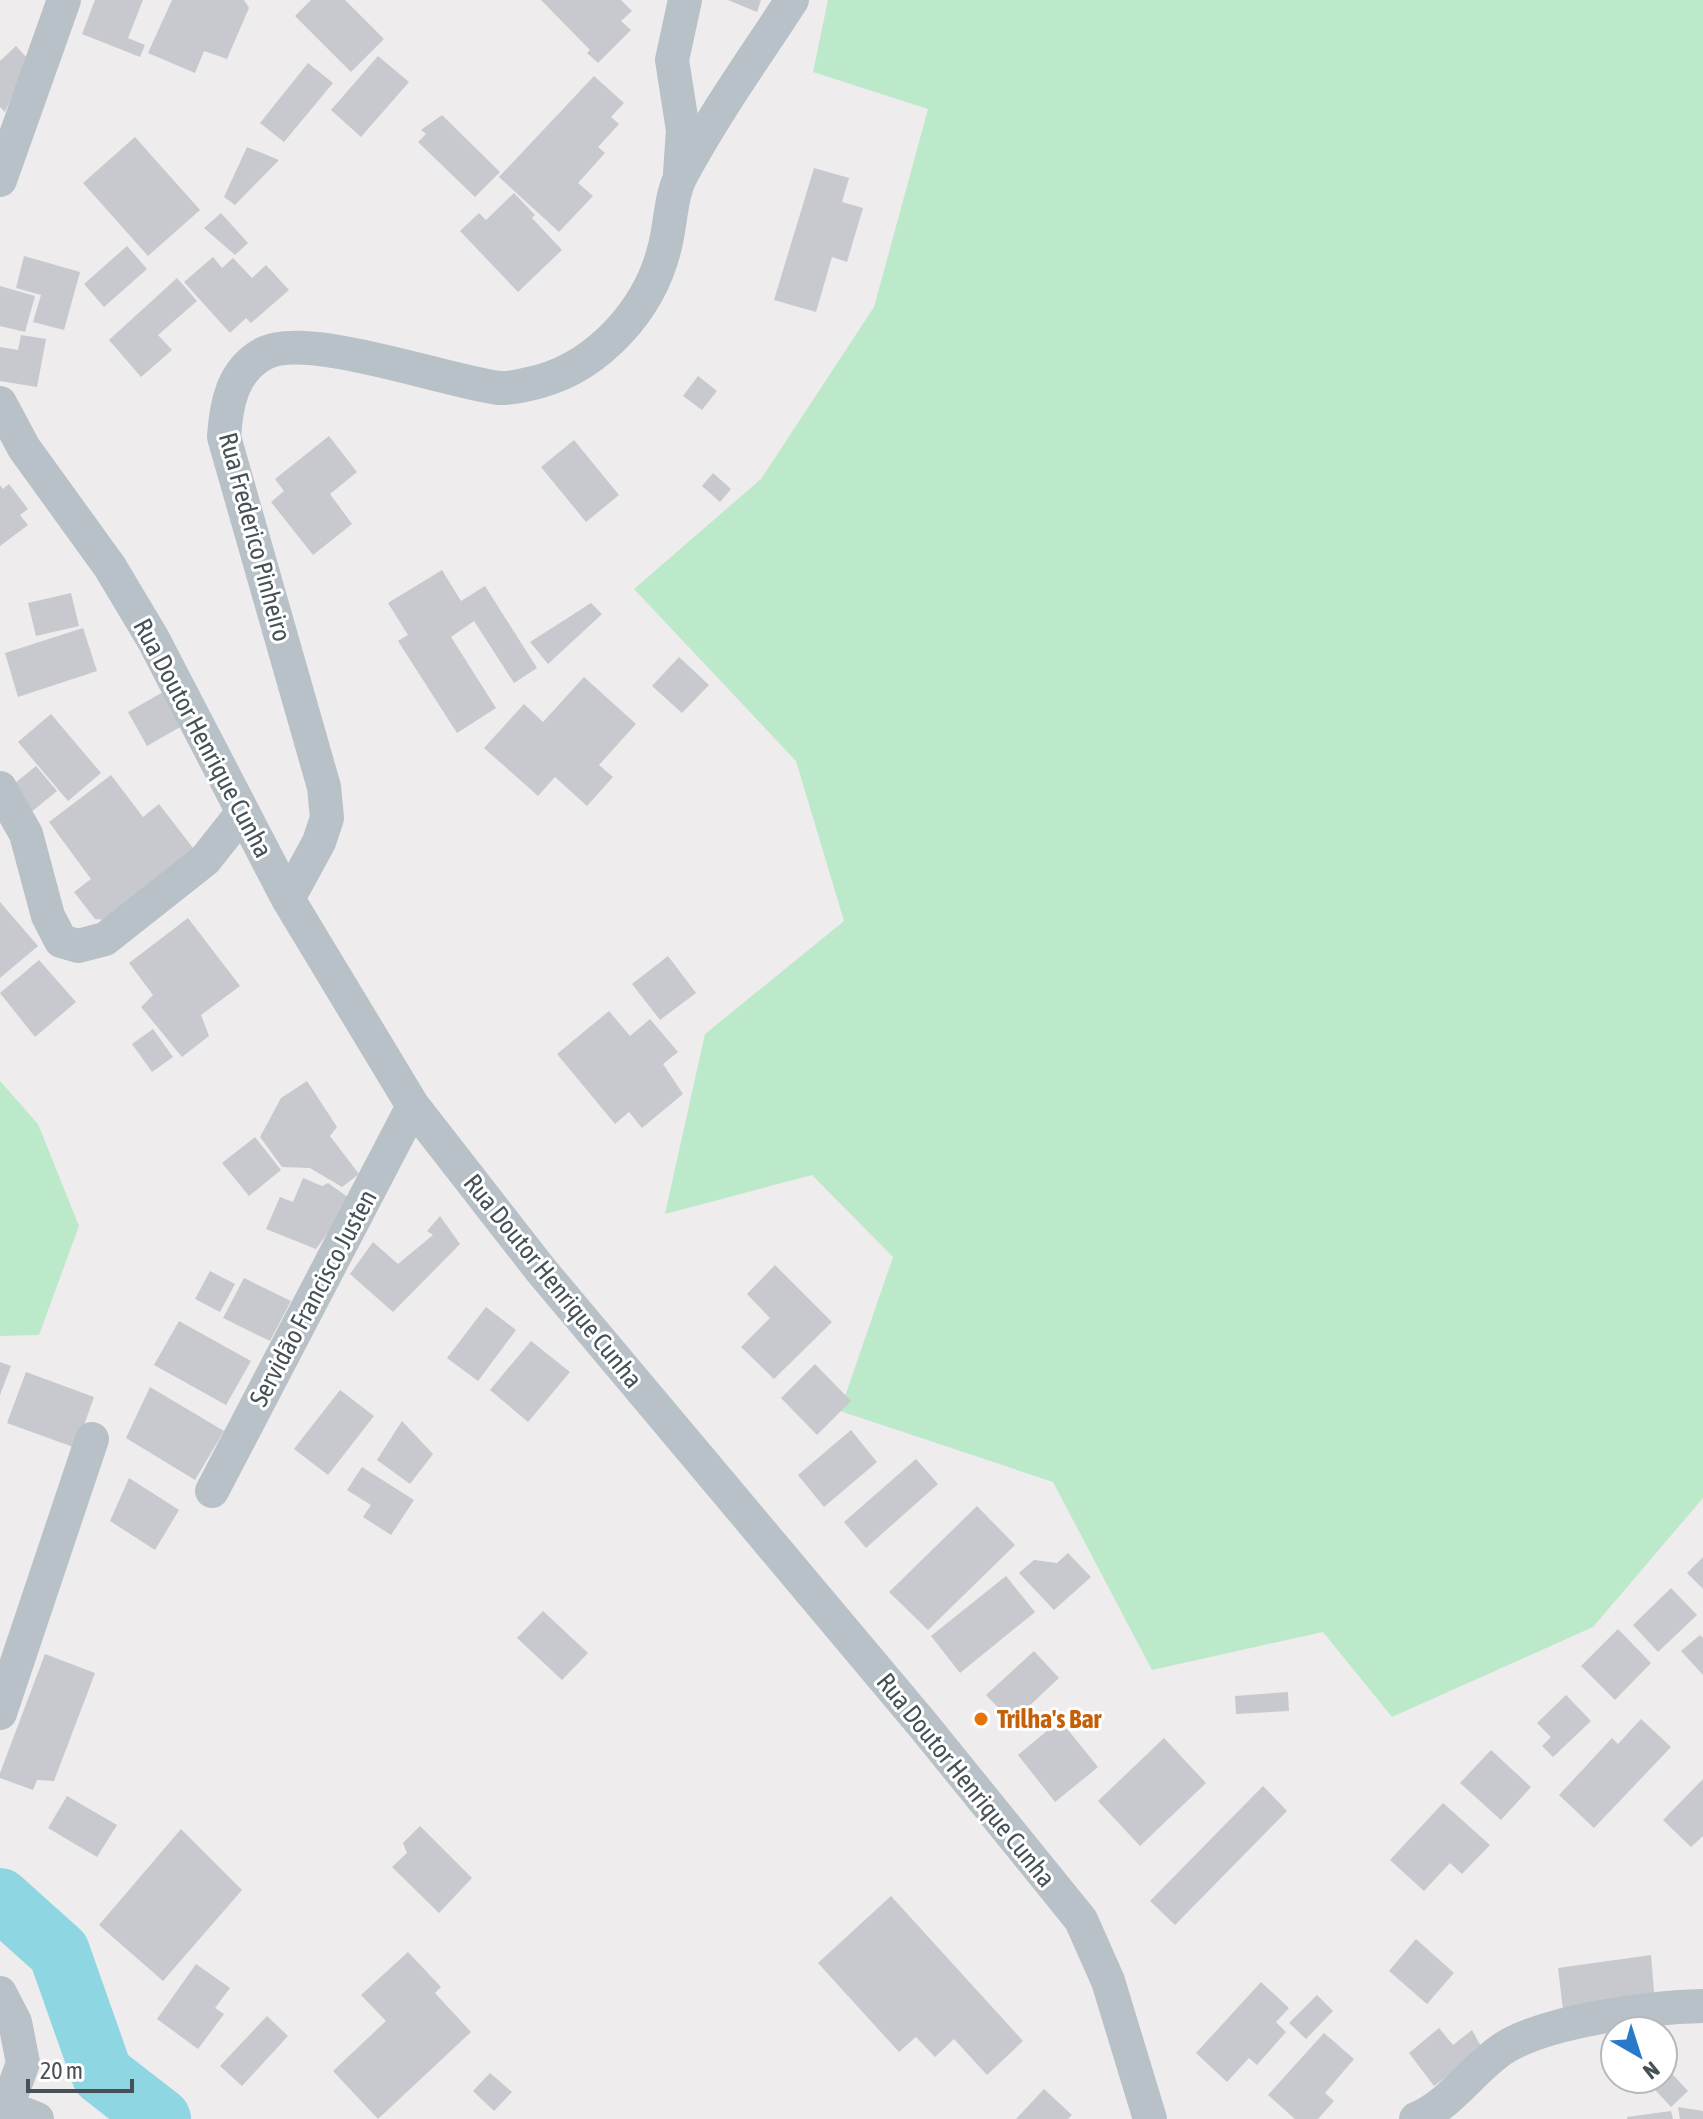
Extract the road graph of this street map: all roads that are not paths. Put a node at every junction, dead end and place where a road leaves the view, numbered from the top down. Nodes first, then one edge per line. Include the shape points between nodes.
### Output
1 (64, 0) edge
2 (685, 0) edge
3 (792, 0) edge
4 (680, 177) junction
5 (0, 180) edge
6 (0, 403) edge
7 (0, 788) edge
8 (243, 812) junction
9 (288, 899) junction
10 (413, 1106) junction
11 (92, 1439) dead end
12 (212, 1491) dead end
13 (0, 1713) edge
14 (0, 1993) edge
15 (1703, 2006) edge
16 (15, 2115) edge
17 (1430, 2116) edge
18 (1150, 2119) edge

1 - 5 street
2 - 4 street via 672,60 683,130
3 - 4 street, Rua Frederico Pinheiro
4 - 9 street, Rua Frederico Pinheiro via 664,253 627,325 584,360 543,380 502,388 354,355 285,348 264,353 242,370 225,411 224,437 324,787 327,818
6 - 8 street, Rua Doutor Henrique Cunha via 24,448 110,567 153,639
7 - 8 street via 26,834 48,916 61,941 78,946 105,939 205,860
8 - 9 street, Rua Doutor Henrique Cunha
9 - 10 street, Rua Doutor Henrique Cunha
10 - 12 street, Servidão Francisco Justen
10 - 18 street, Rua Doutor Henrique Cunha via 540,1269 1081,1920 1108,1981
11 - 13 street
14 - 16 street via 15,2022 23,2063
15 - 17 street via 1623,2012 1502,2049

